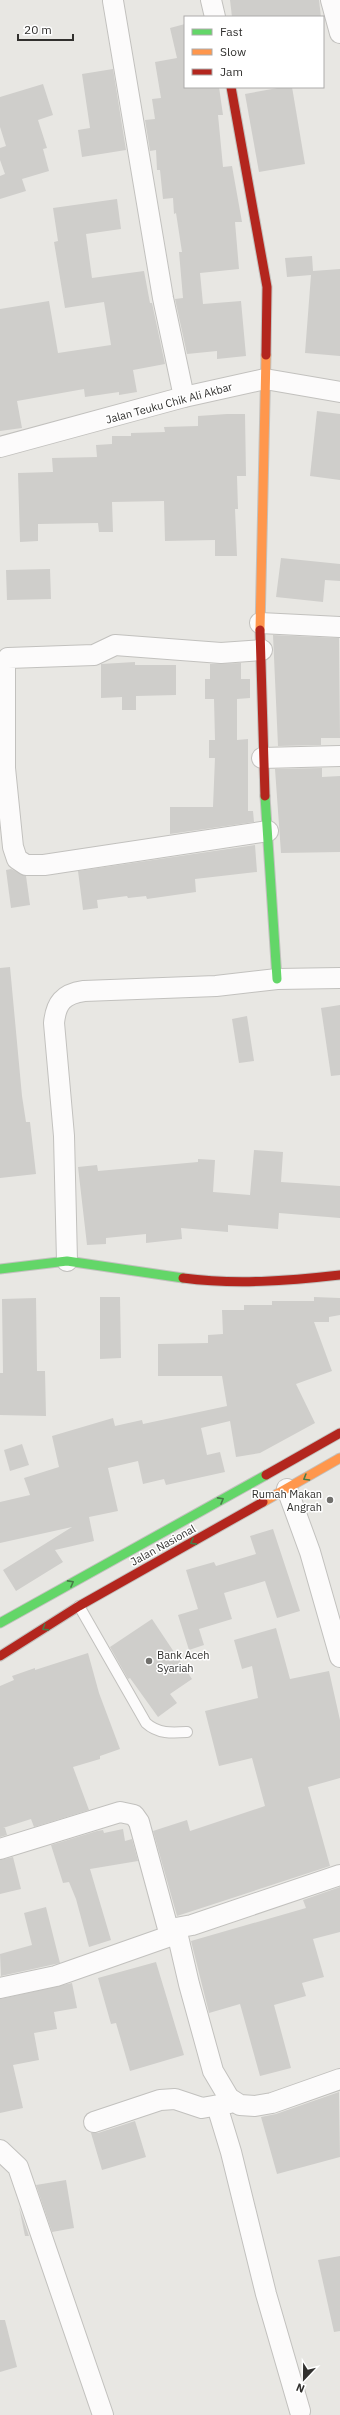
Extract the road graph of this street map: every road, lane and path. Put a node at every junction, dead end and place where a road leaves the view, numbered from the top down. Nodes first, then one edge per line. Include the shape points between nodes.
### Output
1 (211, 0) edge
2 (331, 0) edge
3 (113, 1) dead end
4 (215, 16) edge
5 (340, 33) edge
6 (231, 88) edge
7 (265, 379) junction
8 (340, 392) edge
9 (184, 397) junction
10 (0, 447) edge
11 (260, 623) junction
12 (340, 627) edge
13 (262, 650) junction
14 (340, 756) edge
15 (262, 758) junction
16 (3, 767) edge
17 (268, 831) junction
18 (340, 978) edge
19 (276, 980) junction
20 (66, 1261) junction
21 (0, 1269) edge
22 (340, 1275) edge
23 (340, 1433) edge
24 (340, 1458) edge
25 (287, 1489) junction
26 (51, 1594) junction
27 (79, 1606) junction
28 (63, 1617) junction
29 (0, 1623) edge
30 (0, 1656) edge
31 (340, 1657) edge
32 (187, 1732) dead end
33 (0, 1849) edge
34 (340, 1875) edge
35 (173, 1932) junction
36 (0, 1988) edge
37 (340, 2079) edge
38 (226, 2104) junction
39 (94, 2122) dead end
40 (0, 2150) edge
41 (9, 2169) edge
42 (300, 2411) dead end
43 (103, 2415) edge

1 - 4 street
2 - 5 street
3 - 9 street via 163,298
6 - 7 main road via 267,287
7 - 8 street, Jalan Teuku Chik Ali Akbar
7 - 9 street, Jalan Teuku Chik Ali Akbar
7 - 11 main road
9 - 10 street, Jalan Teuku Chik Ali Akbar
11 - 12 street
11 - 13 main road
13 - 15 main road
13 - 16 street via 221,653 115,645 94,655 8,658 5,664
14 - 15 street
15 - 17 main road
16 - 17 street via 12,847 16,859 26,865 44,865
17 - 19 main road
18 - 19 street
19 - 20 street via 216,986 73,992 60,1000 54,1024 64,1136
20 - 21 main road
20 - 22 main road via 207,1281 287,1281
26 -> 23 main road, Jalan Nasional
24 -> 25 main road, Jalan Nasional
25 -> 27 main road, Jalan Nasional
25 - 31 street via 310,1552
26 - 28 main road
26 - 29 main road, Jalan Nasional
27 - 28 main road, Jalan Nasional
27 - 32 lane via 146,1723 164,1732
28 -> 30 main road, Jalan Nasional
33 - 35 street via 120,1812 134,1815 139,1822
34 - 35 street
35 - 36 street via 56,1976
35 - 38 street via 213,2071
37 - 38 street via 262,2105
38 - 39 street via 202,2108 175,2099 160,2100
38 - 42 street via 231,2152 266,2294
40 - 41 street
41 - 43 street

